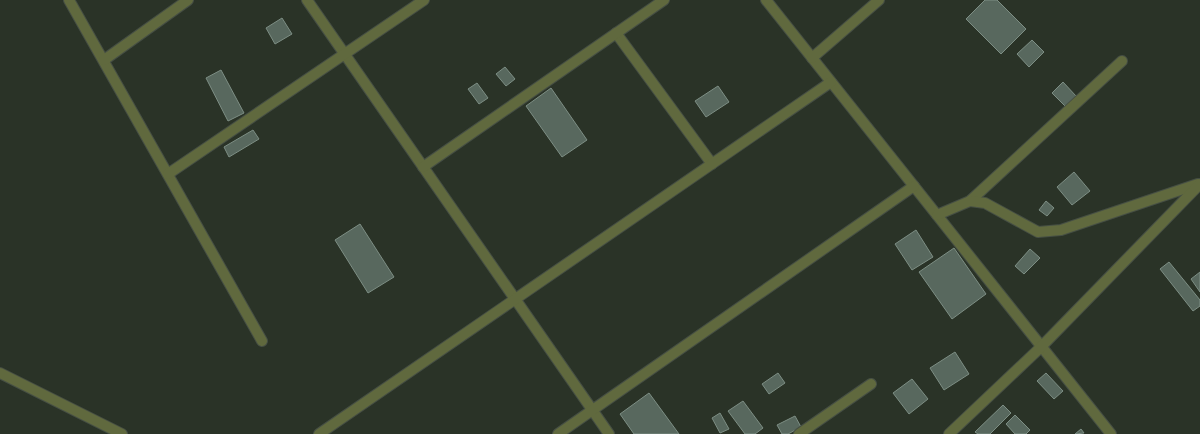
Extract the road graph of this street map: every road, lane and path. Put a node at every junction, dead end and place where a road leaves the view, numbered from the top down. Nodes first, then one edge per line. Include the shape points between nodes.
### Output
1 (69, 0) edge
2 (188, 0) edge
3 (307, 0) edge
4 (424, 0) edge
5 (664, 0) edge
6 (766, 0) edge
7 (879, 0) edge
8 (616, 33) junction
9 (345, 54) junction
10 (812, 58) junction
11 (104, 60) junction
12 (1122, 61) dead end
13 (832, 82) junction
14 (712, 164) junction
15 (423, 167) junction
16 (168, 174) junction
17 (1200, 184) edge
18 (914, 186) junction
19 (970, 201) junction
20 (937, 215) junction
21 (515, 299) junction
22 (262, 341) dead end
23 (1041, 347) junction
24 (0, 373) edge
25 (871, 384) dead end
26 (593, 410) junction
27 (955, 432) edge
28 (122, 434) edge
29 (319, 434) edge
30 (558, 434) edge
31 (609, 434) edge
32 (799, 434) edge
33 (1111, 434) edge

1 - 11 street
2 - 11 street
3 - 9 street
4 - 9 street
5 - 8 street
6 - 10 street
7 - 10 street
8 - 14 street
8 - 15 street
9 - 15 street
9 - 16 street
10 - 13 street
11 - 16 street
12 - 19 street
13 - 14 street
13 - 18 street
14 - 21 street
15 - 21 street
16 - 22 street
17 - 19 street via 1061,230 1038,232 985,203
17 - 23 street
18 - 20 street
18 - 26 street
19 - 20 street
20 - 23 street
21 - 26 street
21 - 29 street
23 - 27 street
23 - 33 street
24 - 28 street
25 - 32 street
26 - 30 street
26 - 31 street

